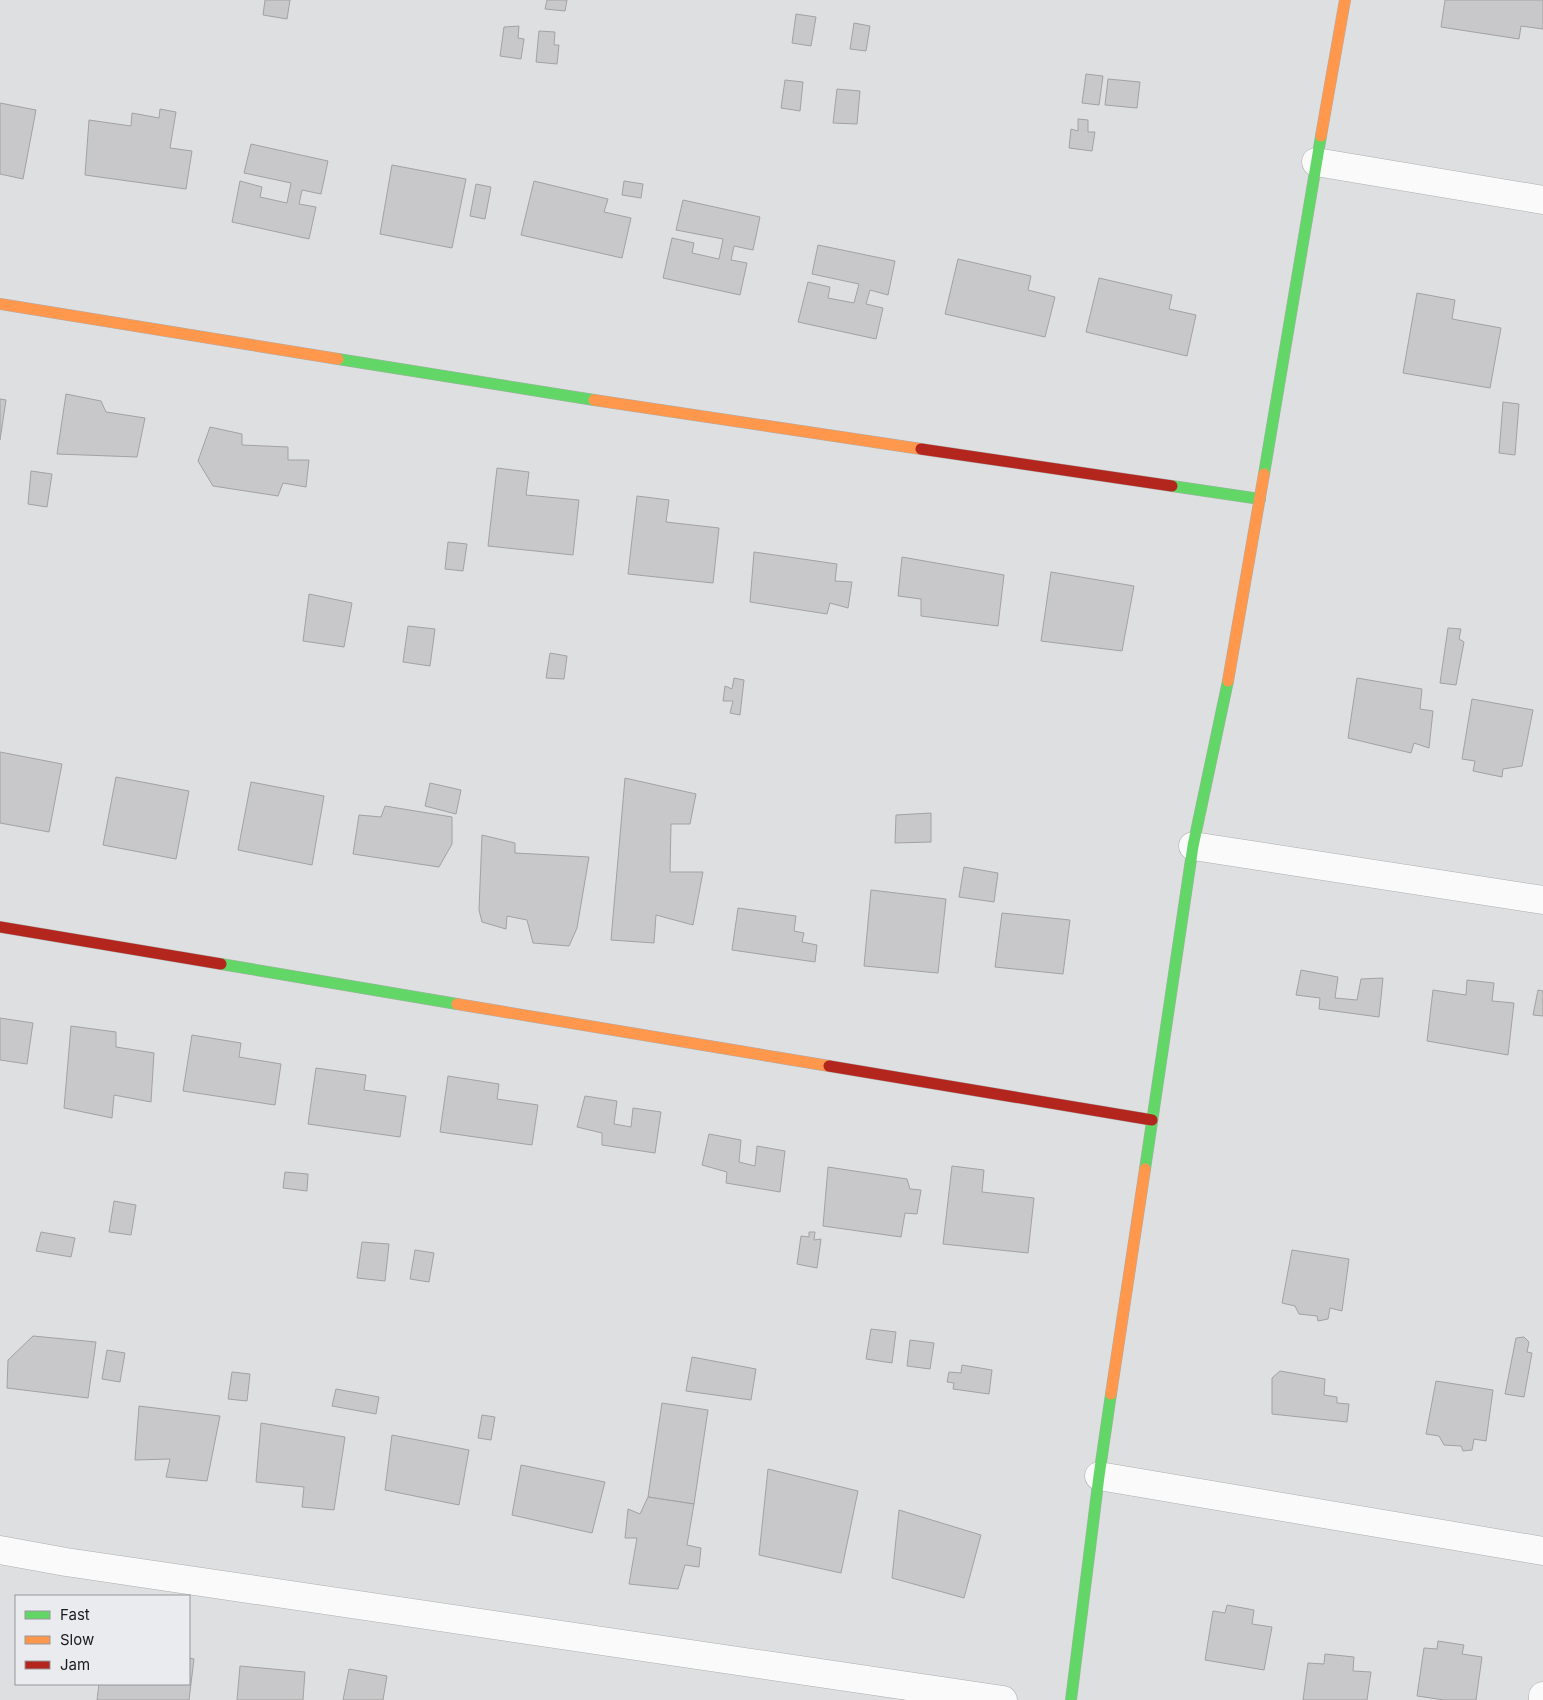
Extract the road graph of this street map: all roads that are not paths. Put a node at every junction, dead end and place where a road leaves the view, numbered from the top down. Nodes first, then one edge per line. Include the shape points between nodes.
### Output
1 (1345, 0) edge
2 (1316, 162) junction
3 (1543, 200) edge
4 (0, 304) edge
5 (1260, 499) junction
6 (1193, 846) junction
7 (1543, 900) edge
8 (0, 927) edge
9 (1152, 1120) junction
10 (1099, 1476) junction
11 (0, 1550) edge
12 (1543, 1551) edge
13 (1543, 1696) edge
14 (1003, 1700) edge
15 (1070, 1700) edge
16 (1543, 1700) edge

1 - 2 street
2 - 3 street
2 - 5 street
4 - 5 street via 670,413
5 - 6 street via 1222,713
6 - 7 street
6 - 9 street
8 - 9 street
9 - 10 street
10 - 12 street
10 - 15 street
11 - 14 street via 76,1564
13 - 16 street

